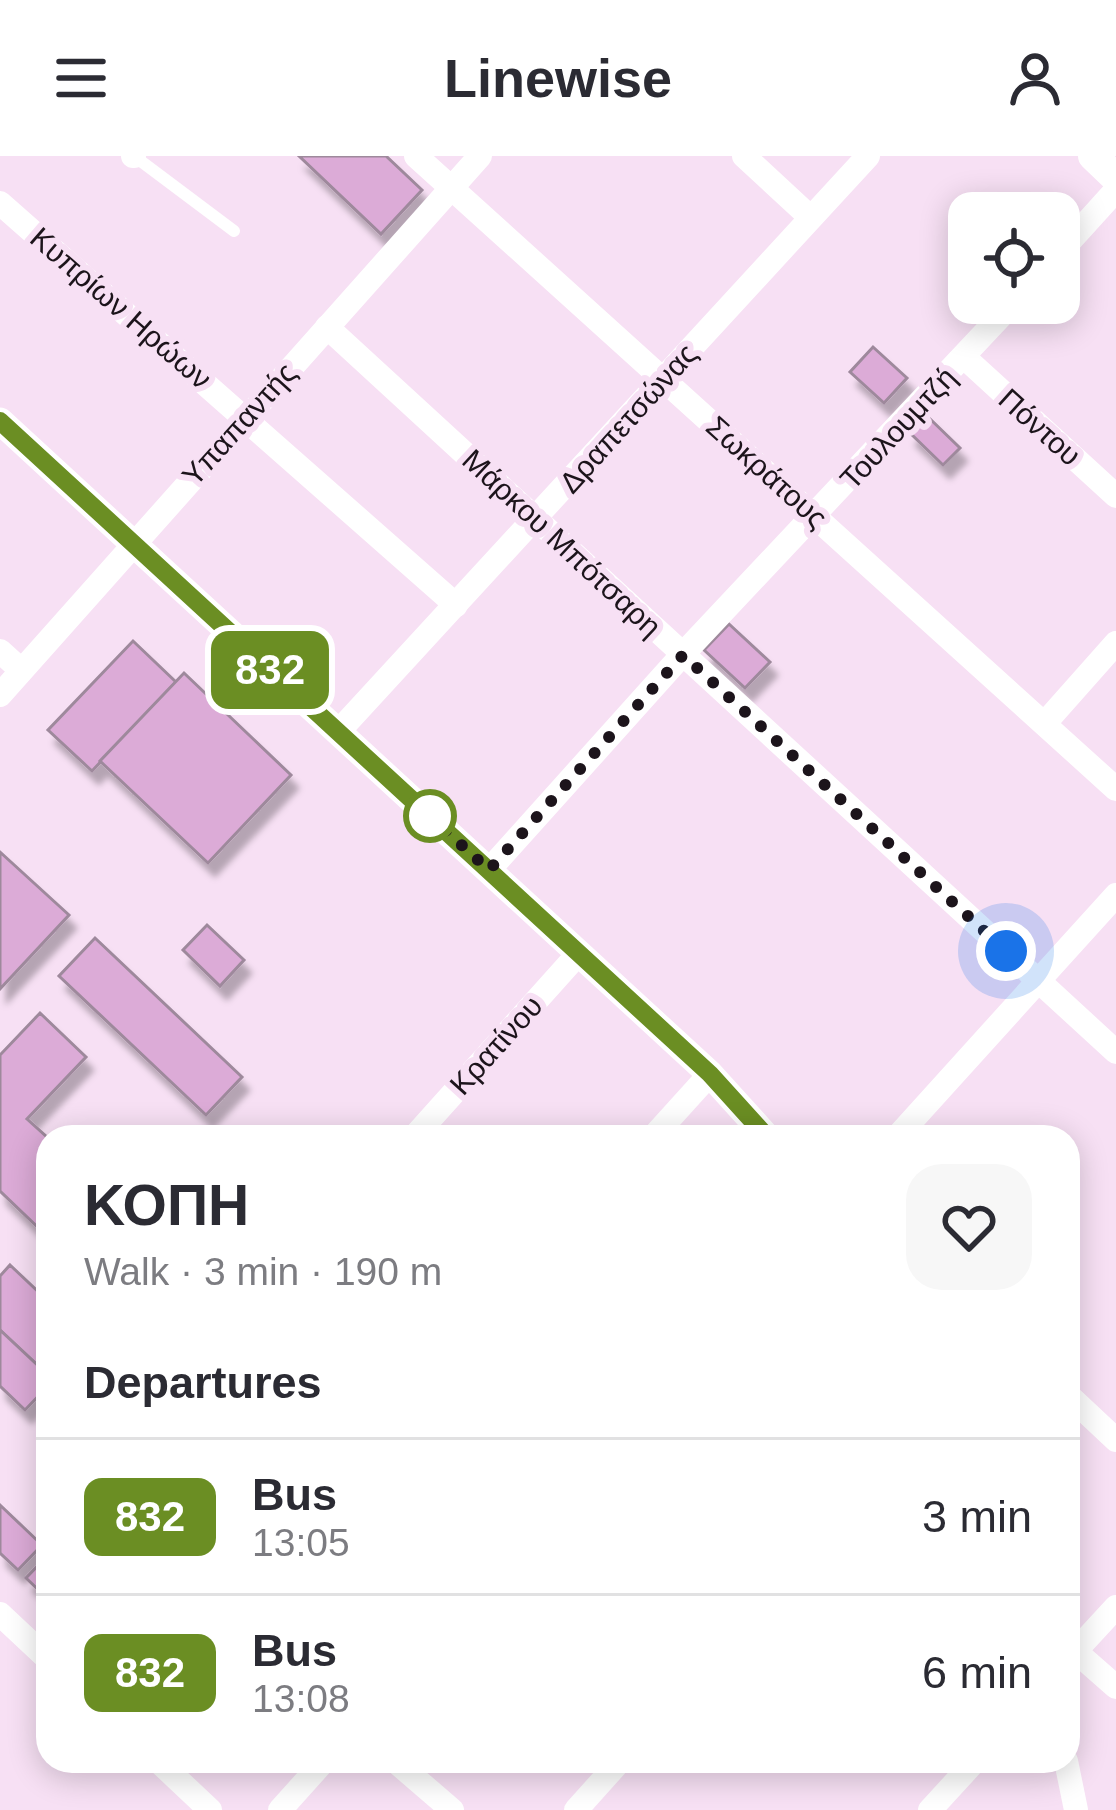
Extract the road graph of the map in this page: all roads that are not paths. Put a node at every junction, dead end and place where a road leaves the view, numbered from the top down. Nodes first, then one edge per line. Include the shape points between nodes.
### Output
1 (133, 156) edge
2 (416, 156) edge
3 (480, 156) edge
4 (744, 156) edge
5 (868, 156) edge
6 (1093, 156) edge
7 (1116, 178) edge
8 (451, 188) junction
9 (1116, 190) edge
10 (0, 203) edge
11 (810, 217) junction
12 (1080, 230) edge
13 (235, 231) dead end
14 (994, 324) edge
15 (327, 327) junction
16 (964, 357) junction
17 (663, 378) junction
18 (246, 417) junction
19 (0, 421) edge
20 (1116, 496) edge
21 (814, 517) junction
22 (536, 519) junction
23 (132, 543) junction
24 (456, 605) junction
25 (1116, 643) edge
26 (0, 651) edge
27 (683, 655) junction
28 (21, 670) junction
29 (0, 694) edge
30 (1045, 723) junction
31 (338, 732) junction
32 (1116, 790) edge
33 (489, 870) junction
34 (1116, 895) edge
35 (579, 953) junction
36 (1038, 980) junction
37 (1116, 1052) edge
38 (710, 1074) junction
39 (425, 1125) edge
40 (664, 1125) edge
41 (756, 1125) edge
42 (908, 1125) edge
43 (1080, 1407) edge
44 (1116, 1440) edge
45 (1116, 1607) edge
46 (0, 1614) edge
47 (1080, 1646) edge
48 (36, 1648) edge
49 (1080, 1661) edge
50 (1116, 1687) edge
51 (171, 1773) edge
52 (314, 1773) edge
53 (409, 1773) edge
54 (609, 1773) edge
55 (954, 1773) edge
56 (1068, 1773) edge
57 (210, 1810) edge
58 (280, 1810) edge
59 (452, 1810) edge
60 (576, 1810) edge
61 (930, 1810) edge
62 (1076, 1810) edge

1 - 13 lane
2 - 8 street, Σωκράτους
3 - 8 street, Υπαπαντής
4 - 11 street
5 - 11 street, Δραπετσώνας
6 - 7 street
8 - 15 street, Υπαπαντής
8 - 17 street, Σωκράτους
9 - 12 street
10 - 18 street, Κυπρίων Ηρώων
11 - 17 street, Δραπετσώνας
14 - 16 street, Τουλουμτζή
15 - 18 street, Υπαπαντής
15 - 22 street, Μάρκου Μπότσαρη
16 - 20 street, Πόντου
16 - 21 street, Τουλουμτζή
17 - 21 street, Σωκράτους
17 - 22 street, Δραπετσώνας
18 - 23 street, Υπαπαντής
18 - 24 street, Κυπρίων Ηρώων
19 - 23 street
21 - 27 street, Τουλουμτζή
21 - 30 street, Σωκράτους
22 - 24 street, Δραπετσώνας
22 - 27 street, Μάρκου Μπότσαρη
23 - 28 street, Υπαπαντής
23 - 31 street
24 - 31 street, Δραπετσώνας
25 - 30 street
26 - 28 street
27 - 33 street, Τουλουμτζή
27 - 36 street, Μάρκου Μπότσαρη
28 - 29 street, Υπαπαντής
30 - 32 street, Σωκράτους
31 - 33 street
33 - 35 street
34 - 36 street
35 - 38 street
35 - 39 street, Κρατίνου
36 - 37 street, Μάρκου Μπότσαρη
36 - 42 street
38 - 40 street
38 - 41 street
43 - 44 street
45 - 47 street
46 - 48 street
49 - 50 street
51 - 57 street
52 - 58 street
53 - 59 street
54 - 60 street
55 - 61 street
56 - 62 street

